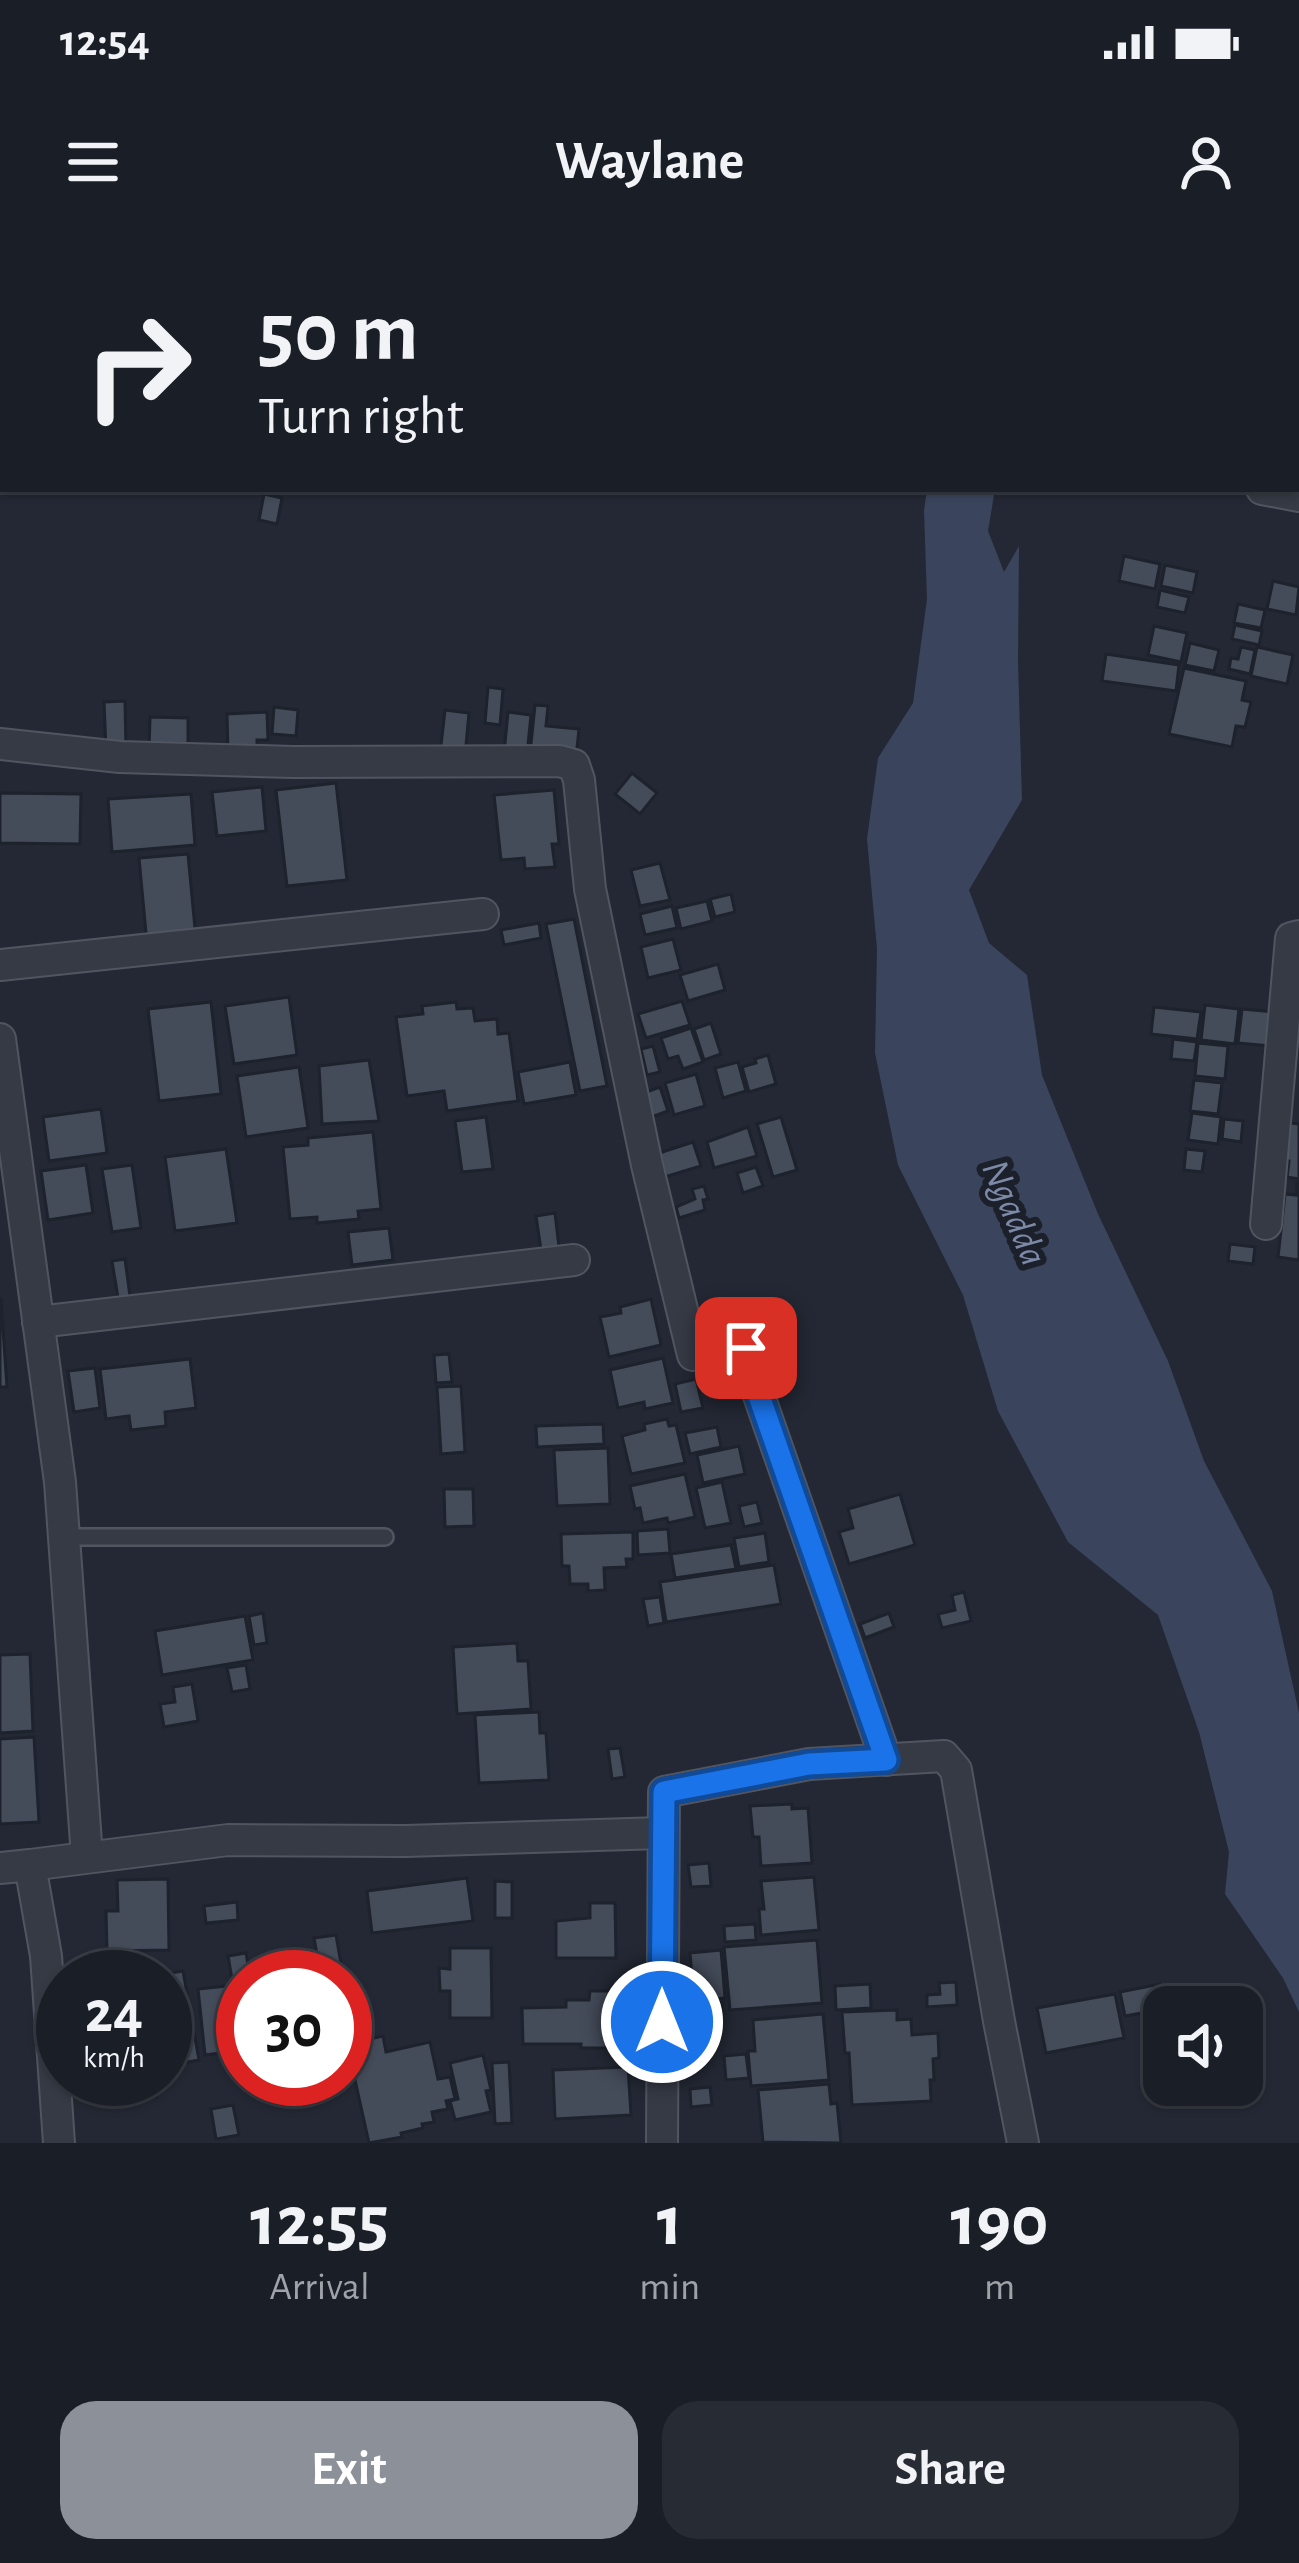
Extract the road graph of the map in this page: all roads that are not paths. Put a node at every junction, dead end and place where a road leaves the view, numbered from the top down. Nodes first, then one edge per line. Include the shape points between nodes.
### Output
1 (0, 745) edge
2 (483, 914) dead end
3 (1299, 936) edge
4 (0, 965) edge
5 (0, 1039) edge
6 (1266, 1224) dead end
7 (574, 1260) dead end
8 (38, 1322) junction
9 (64, 1537) junction
10 (386, 1537) dead end
11 (886, 1760) junction
12 (662, 1833) junction
13 (87, 1857) junction
14 (15, 1866) edge
15 (59, 2143) edge
16 (662, 2143) edge
17 (1023, 2143) edge

1 - 11 street via 120,757 574,765 590,889 693,1355 746,1348
2 - 4 street
3 - 6 street via 1292,938
5 - 8 street
7 - 8 street
8 - 9 street
9 - 10 lane
9 - 13 street
11 - 12 street via 809,1764 664,1792
11 - 17 street via 944,1756 956,1770
12 - 13 street via 228,1840
12 - 16 street
13 - 14 street
14 - 15 street via 46,1956

